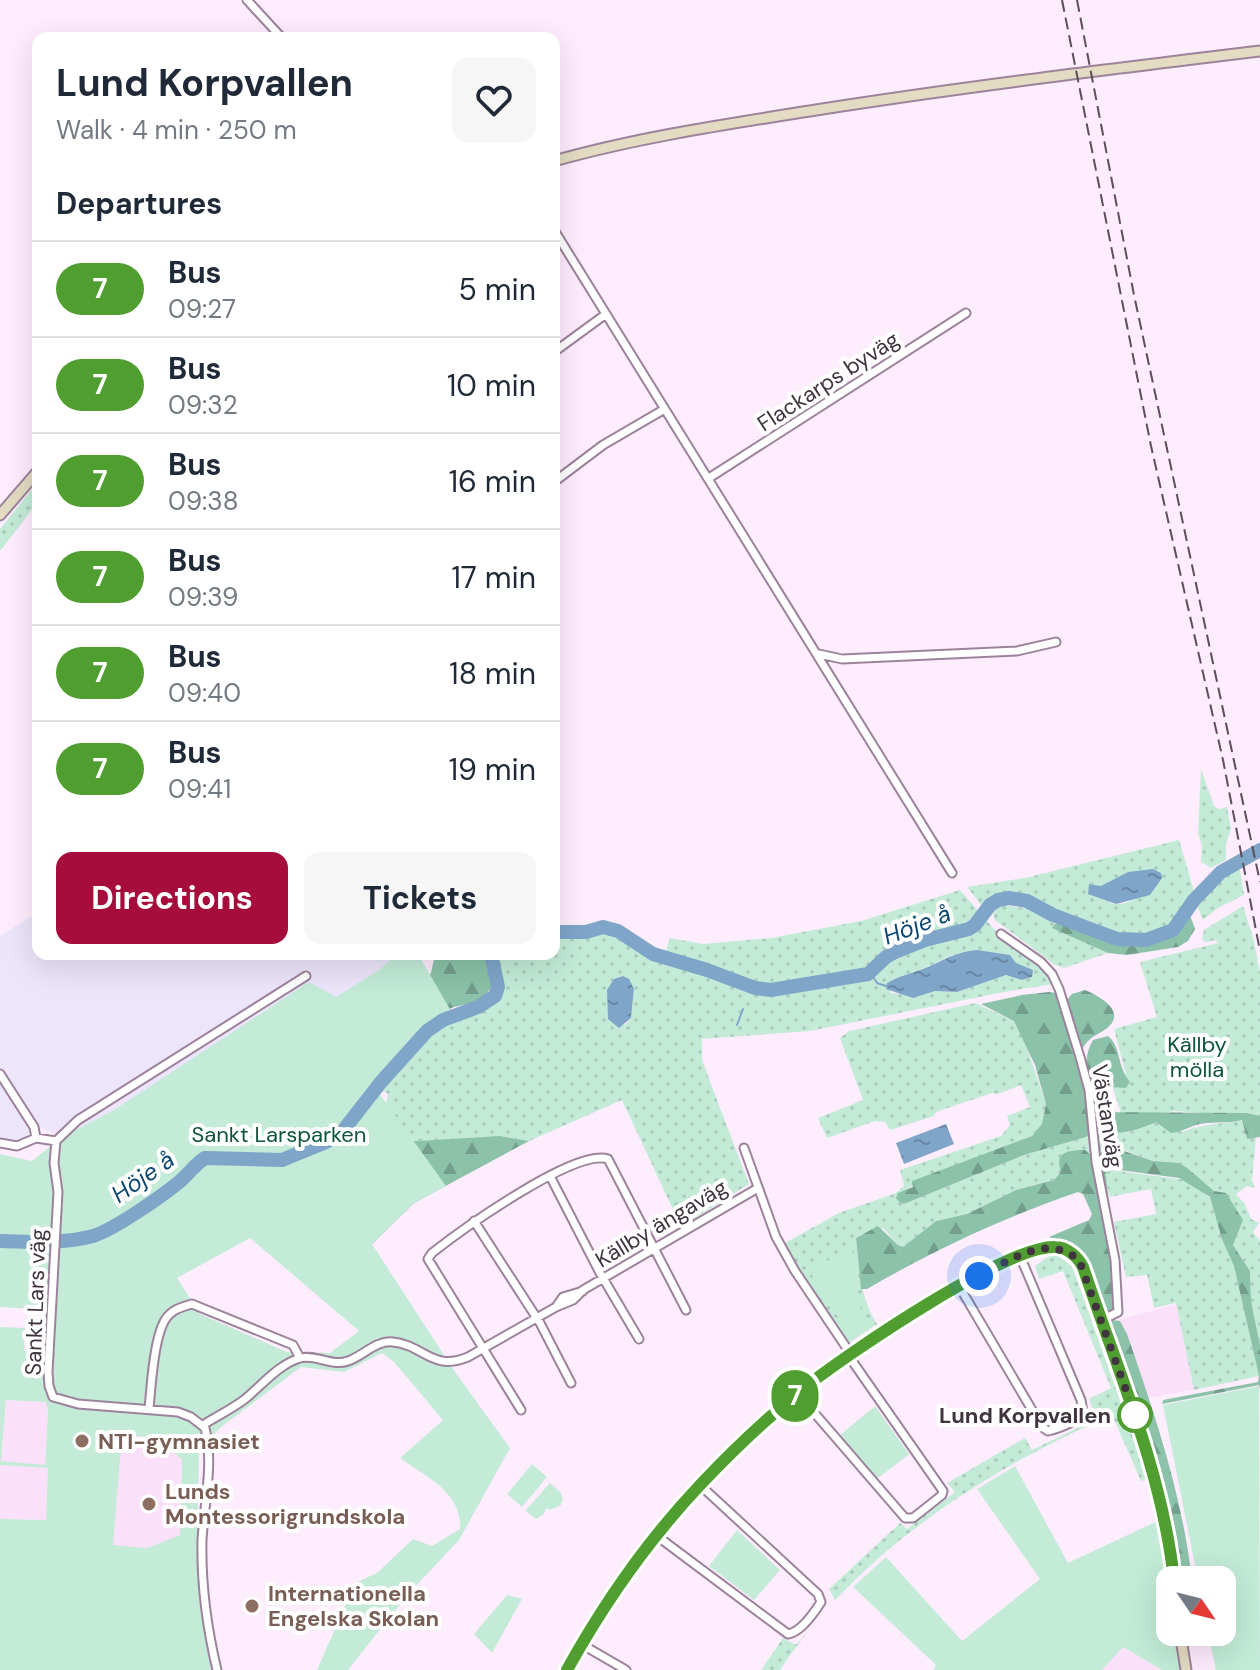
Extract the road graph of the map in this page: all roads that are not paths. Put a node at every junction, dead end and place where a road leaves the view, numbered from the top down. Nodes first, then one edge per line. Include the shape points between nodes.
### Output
1 (247, 0) edge
2 (276, 32) edge
3 (1260, 51) edge
4 (560, 160) edge
5 (560, 240) edge
6 (966, 313) dead end
7 (606, 314) junction
8 (560, 348) edge
9 (663, 410) junction
10 (560, 477) edge
11 (32, 478) edge
12 (709, 478) junction
13 (0, 515) edge
14 (1056, 642) dead end
15 (819, 654) junction
16 (952, 873) dead end
17 (1001, 934) dead end
18 (306, 976) dead end
19 (0, 1074) edge
20 (36, 1138) junction
21 (56, 1141) junction
22 (0, 1143) edge
23 (744, 1148) dead end
24 (550, 1176) junction
25 (758, 1188) junction
26 (474, 1221) junction
27 (655, 1249) junction
28 (1020, 1256) junction
29 (603, 1279) junction
30 (959, 1286) junction
31 (686, 1310) dead end
32 (537, 1318) junction
33 (1100, 1321) junction
34 (639, 1339) dead end
35 (483, 1349) junction
36 (849, 1354) junction
37 (300, 1358) junction
38 (571, 1383) dead end
39 (798, 1394) junction
40 (149, 1409) junction
41 (521, 1410) dead end
42 (203, 1425) junction
43 (700, 1485) junction
44 (657, 1536) junction
45 (1172, 1566) edge
46 (581, 1644) junction
47 (1182, 1646) edge
48 (217, 1670) edge
49 (567, 1670) edge
50 (626, 1670) edge
51 (1186, 1670) edge

1 - 2 street
3 - 4 street via 975,85 760,119
5 - 7 street
6 - 12 street, Flackarps byväg
7 - 8 street
7 - 9 street
9 - 10 street
9 - 12 street
11 - 13 street
12 - 15 street
14 - 15 street via 1017,651 842,659
15 - 16 street
17 - 33 street, Västanväg via 1041,962 1055,980 1087,1083 1117,1273 1118,1312
18 - 21 street via 78,1120
19 - 20 street
20 - 21 street
20 - 22 street via 17,1146
21 - 40 street, Sankt Lars väg via 49,1386 53,1397 64,1402
23 - 25 street
24 - 26 street
24 - 27 street via 594,1158 608,1159
24 - 29 street
25 - 27 street, Källby ängaväg
25 - 36 street via 776,1237
26 - 32 street
26 - 35 street via 428,1259
27 - 29 street, Källby ängaväg
27 - 31 street
28 - 30 street
28 - 30 street via 1081,1400 1083,1412 1077,1419 1050,1430 1042,1427
28 - 33 street via 1054,1247 1065,1250 1081,1264
29 - 32 street, Källby ängaväg
29 - 34 street
30 - 36 street
32 - 35 street, Källby ängaväg
32 - 38 street
33 - 45 street via 1155,1474
35 - 37 street, Källby ängaväg via 450,1363 393,1342 341,1363
35 - 41 street
36 - 39 street
36 - 39 street via 942,1488 942,1495 913,1518 905,1518
37 - 40 street via 293,1345 192,1304 184,1306 165,1318 160,1330
37 - 42 street
39 - 43 street
40 - 42 street, Sankt Lars väg via 186,1415
42 - 48 street via 208,1449 202,1562
43 - 44 street
43 - 44 street via 818,1594 821,1602 816,1609 788,1634
44 - 46 street
46 - 49 street
46 - 50 street
47 - 51 street

